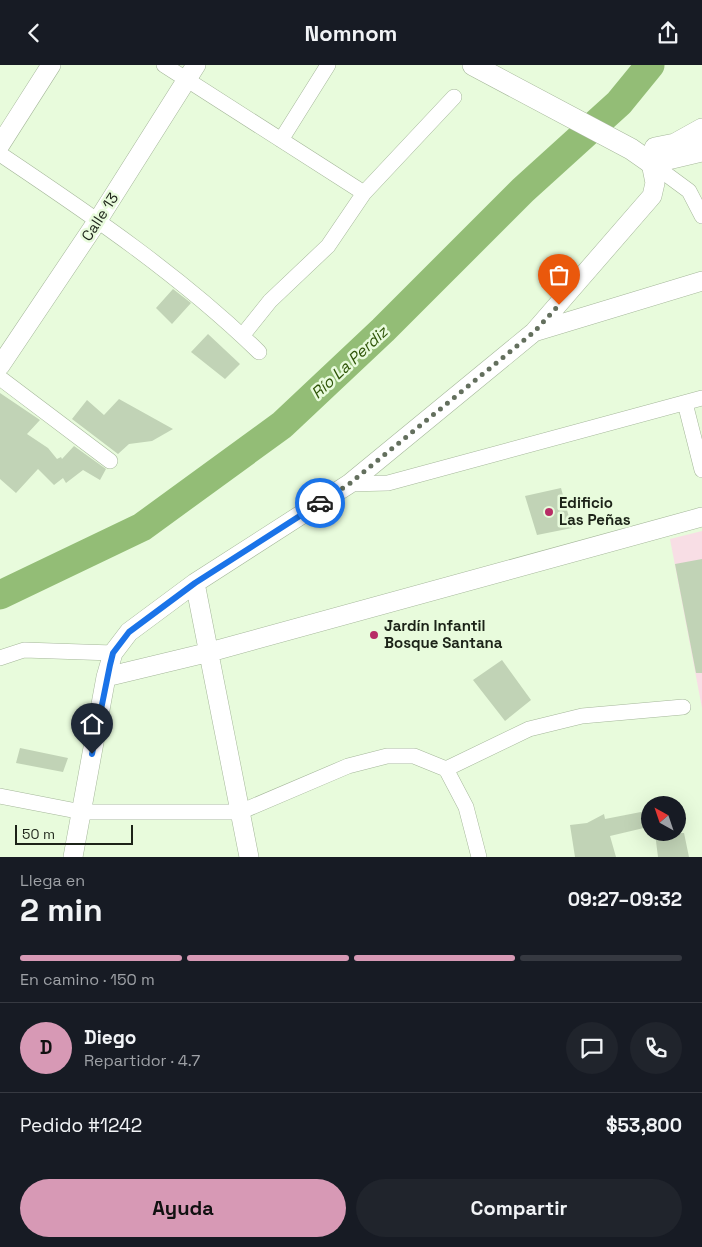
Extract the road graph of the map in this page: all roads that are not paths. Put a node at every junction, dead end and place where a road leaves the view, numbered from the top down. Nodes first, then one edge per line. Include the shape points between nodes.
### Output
1 (51, 65) edge
2 (164, 65) edge
3 (328, 65) edge
4 (473, 65) edge
5 (191, 73) edge
6 (454, 97) dead end
7 (702, 129) edge
8 (281, 140) junction
9 (0, 145) edge
10 (702, 151) edge
11 (0, 154) edge
12 (639, 155) junction
13 (364, 193) junction
14 (702, 216) edge
15 (98, 220) junction
16 (702, 281) edge
17 (534, 332) junction
18 (242, 336) junction
19 (260, 352) dead end
20 (0, 366) edge
21 (0, 379) edge
22 (702, 398) edge
23 (685, 403) junction
24 (110, 461) dead end
25 (702, 471) edge
26 (349, 484) junction
27 (702, 517) edge
28 (195, 583) junction
29 (113, 653) junction
30 (210, 653) junction
31 (0, 658) edge
32 (106, 677) junction
33 (683, 707) dead end
34 (446, 769) junction
35 (0, 796) edge
36 (82, 812) junction
37 (240, 812) junction
38 (73, 857) edge
39 (249, 857) edge
40 (479, 857) edge

1 - 9 street
2 - 5 street
3 - 8 street
4 - 12 main road
5 - 8 street
5 - 15 street, Calle 13
6 - 13 street
7 - 12 main road via 675,144
8 - 13 street
10 - 12 main road
11 - 15 street
12 - 14 street via 688,191
12 - 17 street via 655,183 652,196
13 - 18 street via 328,246 270,301
15 - 18 street via 180,281
15 - 20 street, Calle 13
16 - 17 street
17 - 26 street
18 - 19 street
21 - 24 street
22 - 23 street
23 - 25 street
23 - 26 street via 388,483
26 - 28 street
27 - 30 street
28 - 29 street via 129,632
28 - 30 street
29 - 31 street via 24,649
29 - 32 street
30 - 32 street
30 - 37 street
32 - 36 street
33 - 34 street via 582,715 529,729
34 - 37 street via 414,756 387,756 348,766
34 - 40 street via 466,807
35 - 36 street
36 - 37 street
36 - 38 street
37 - 39 street

